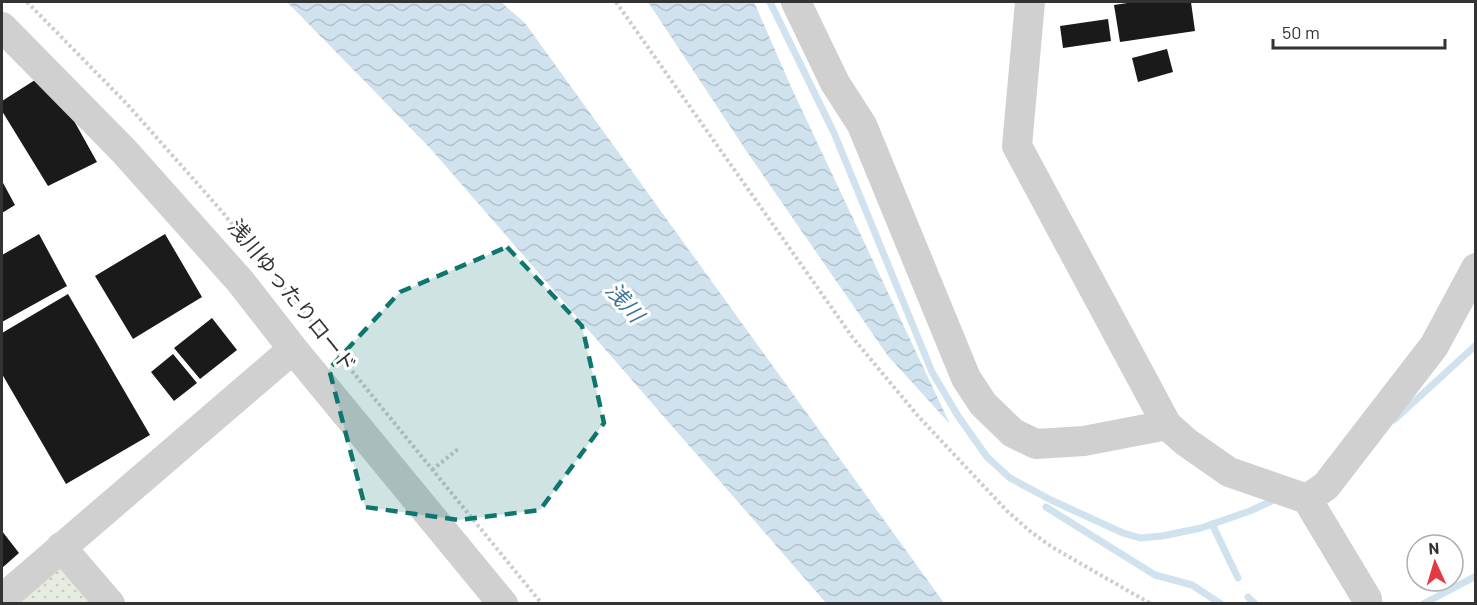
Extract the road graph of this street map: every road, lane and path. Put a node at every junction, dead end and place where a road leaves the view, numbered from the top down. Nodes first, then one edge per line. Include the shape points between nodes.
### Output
1 (27, 2) edge
2 (616, 2) edge
3 (796, 2) edge
4 (1030, 2) edge
5 (2, 27) edge
6 (1476, 268) edge
7 (293, 349) junction
8 (1167, 425) junction
9 (458, 449) dead end
10 (433, 469) junction
11 (428, 473) dead end
12 (1307, 499) junction
13 (61, 547) junction
14 (2, 598) edge
15 (110, 603) edge
16 (503, 603) edge
17 (542, 603) edge
18 (1151, 603) edge
19 (1367, 603) edge

1 - 10 path, 浅川ゆったりロード via 188,171
2 - 18 path via 854,338 918,416 1030,532
3 - 8 street via 835,83 862,125 966,378 983,404 1013,433 1036,444 1084,441
4 - 8 street via 1017,146
5 - 7 street via 124,151 240,281
6 - 12 street via 1434,346 1326,486
7 - 13 street
7 - 16 street
8 - 12 street via 1229,472
9 - 10 path
10 - 11 path
10 - 17 path, 浅川ゆったりロード
12 - 19 street
13 - 14 street
13 - 15 street

